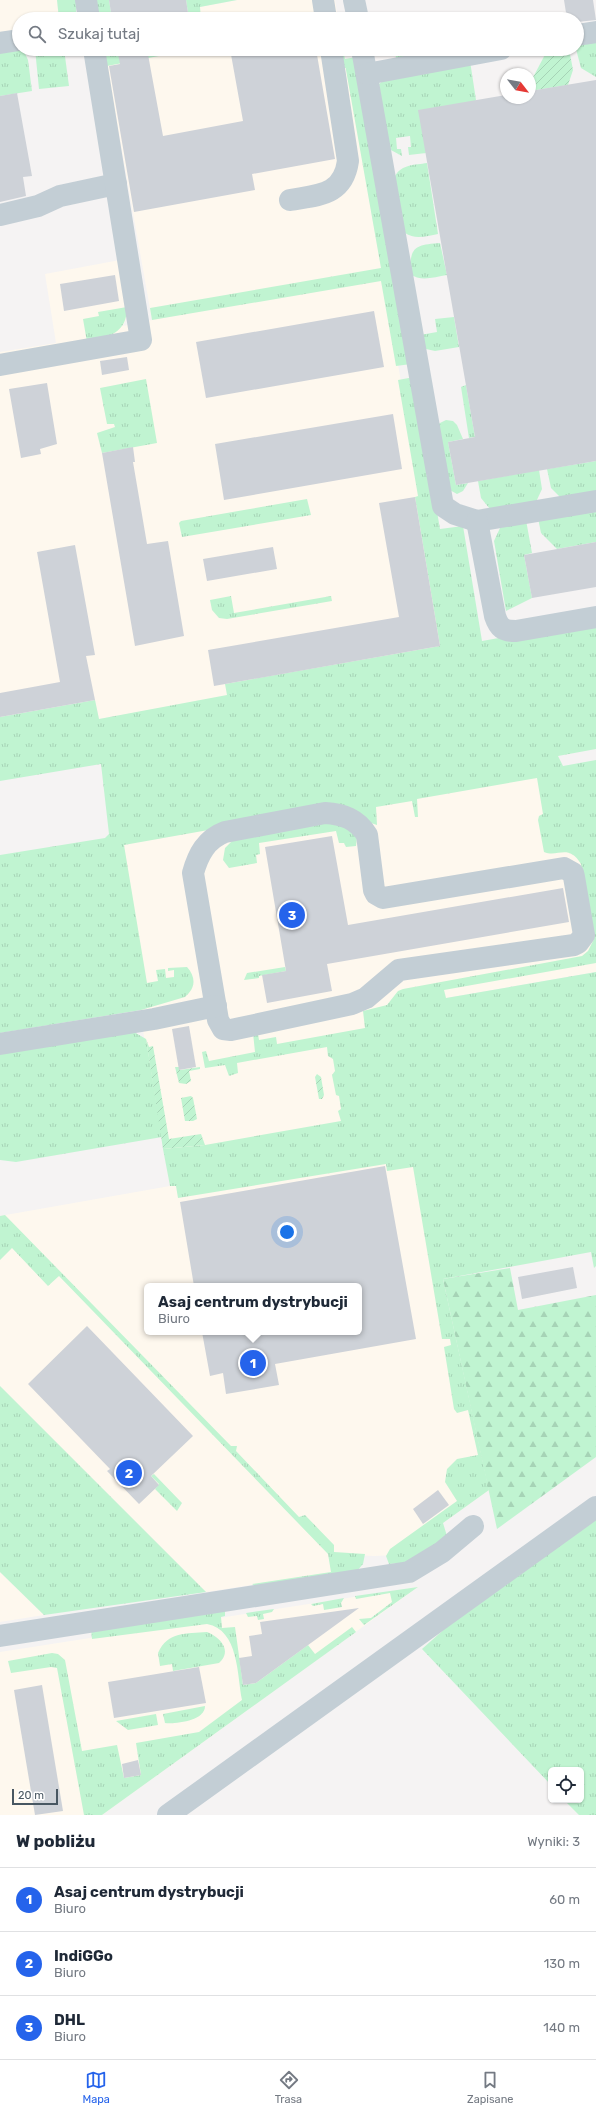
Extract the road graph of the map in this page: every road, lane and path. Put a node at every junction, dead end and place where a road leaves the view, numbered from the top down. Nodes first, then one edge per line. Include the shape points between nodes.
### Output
1 (86, 0) edge
2 (323, 0) edge
3 (354, 0) edge
4 (88, 12) edge
5 (325, 12) edge
6 (357, 12) edge
7 (596, 32) edge
8 (584, 34) edge
9 (12, 41) edge
10 (0, 43) edge
11 (95, 56) edge
12 (332, 56) edge
13 (363, 56) edge
14 (463, 56) edge
15 (367, 74) junction
16 (116, 184) junction
17 (290, 200) dead end
18 (0, 214) edge
19 (0, 365) edge
20 (596, 501) edge
21 (477, 521) junction
22 (596, 617) edge
23 (216, 1006) junction
24 (0, 1044) edge
25 (596, 1507) edge
26 (473, 1526) dead end
27 (0, 1636) edge
28 (168, 1815) edge

1 - 4 lane
2 - 5 lane
3 - 6 lane
7 - 8 lane
9 - 10 lane
11 - 16 lane
12 - 17 lane via 348,161 346,173 334,189 322,195
13 - 15 lane
14 - 15 lane
15 - 21 lane via 443,506 455,514
16 - 18 lane via 60,196 38,206
16 - 19 lane via 141,340
20 - 21 lane
21 - 22 lane via 495,616 501,628 516,631
23 - 23 lane via 193,873 202,850 211,840 225,832 325,813 350,818 367,835 374,890 382,898 564,868 573,873 584,935 574,945 399,970 366,998 352,1004 231,1030 223,1029 220,1025
23 - 24 lane via 154,1019
25 - 28 lane
26 - 27 lane via 436,1556 409,1572

